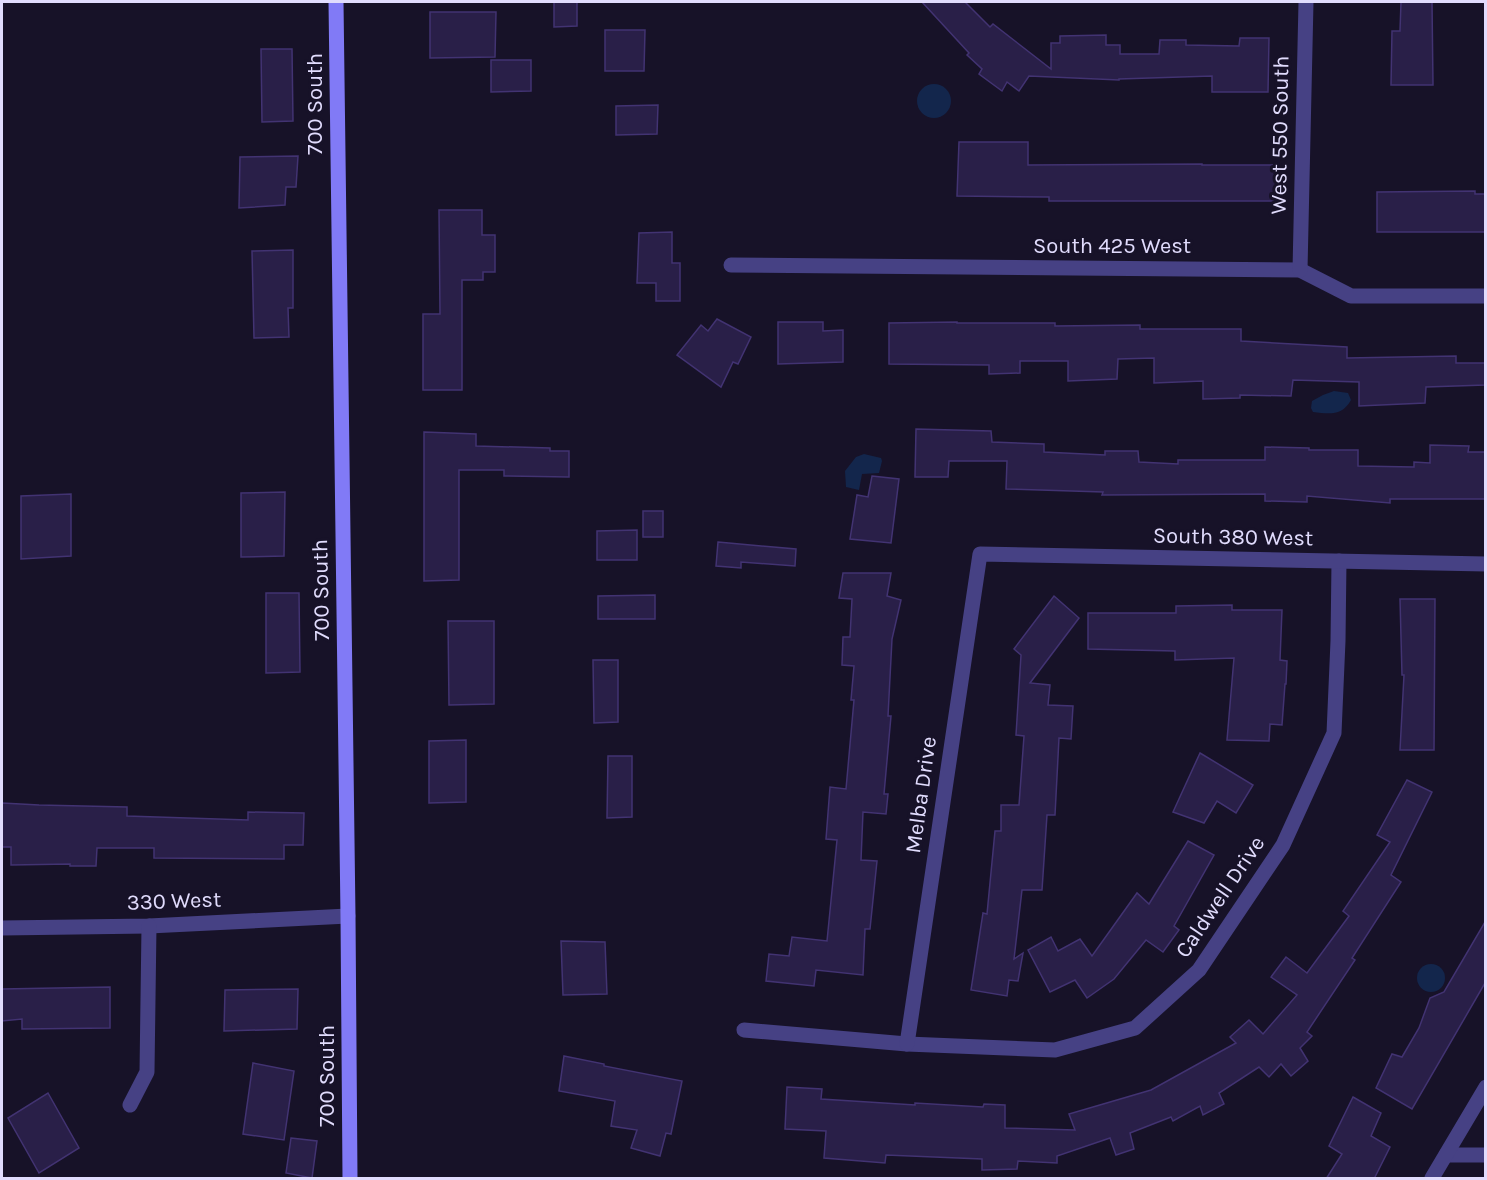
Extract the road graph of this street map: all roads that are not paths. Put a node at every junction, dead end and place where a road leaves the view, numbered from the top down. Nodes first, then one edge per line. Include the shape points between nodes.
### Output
1 (336, 2) edge
2 (1306, 2) edge
3 (731, 265) dead end
4 (1300, 270) junction
5 (1485, 296) edge
6 (980, 554) joint
7 (1339, 561) junction
8 (1485, 564) edge
9 (348, 916) junction
10 (148, 926) junction
11 (2, 928) edge
12 (744, 1030) dead end
13 (908, 1044) junction
14 (1485, 1087) edge
15 (130, 1105) dead end
16 (1446, 1155) junction
17 (1485, 1155) edge
18 (350, 1179) edge
19 (1432, 1179) edge

1 - 9 street, 700 South
2 - 4 street, West 550 South
3 - 4 street, South 425 West
4 - 5 street, South 425 West via 1351,296
6 - 7 street, South 380 West
6 - 13 street, Melba Drive
7 - 8 street, South 380 West
7 - 13 street, Caldwell Drive via 1334,734 1283,845 1199,970 1135,1028 1055,1050
9 - 10 street, 330 West
9 - 18 street, 700 South
10 - 11 street, 330 West
10 - 15 street via 147,1072
12 - 13 street, Caldwell Drive
14 - 16 street
16 - 17 street
16 - 19 street

